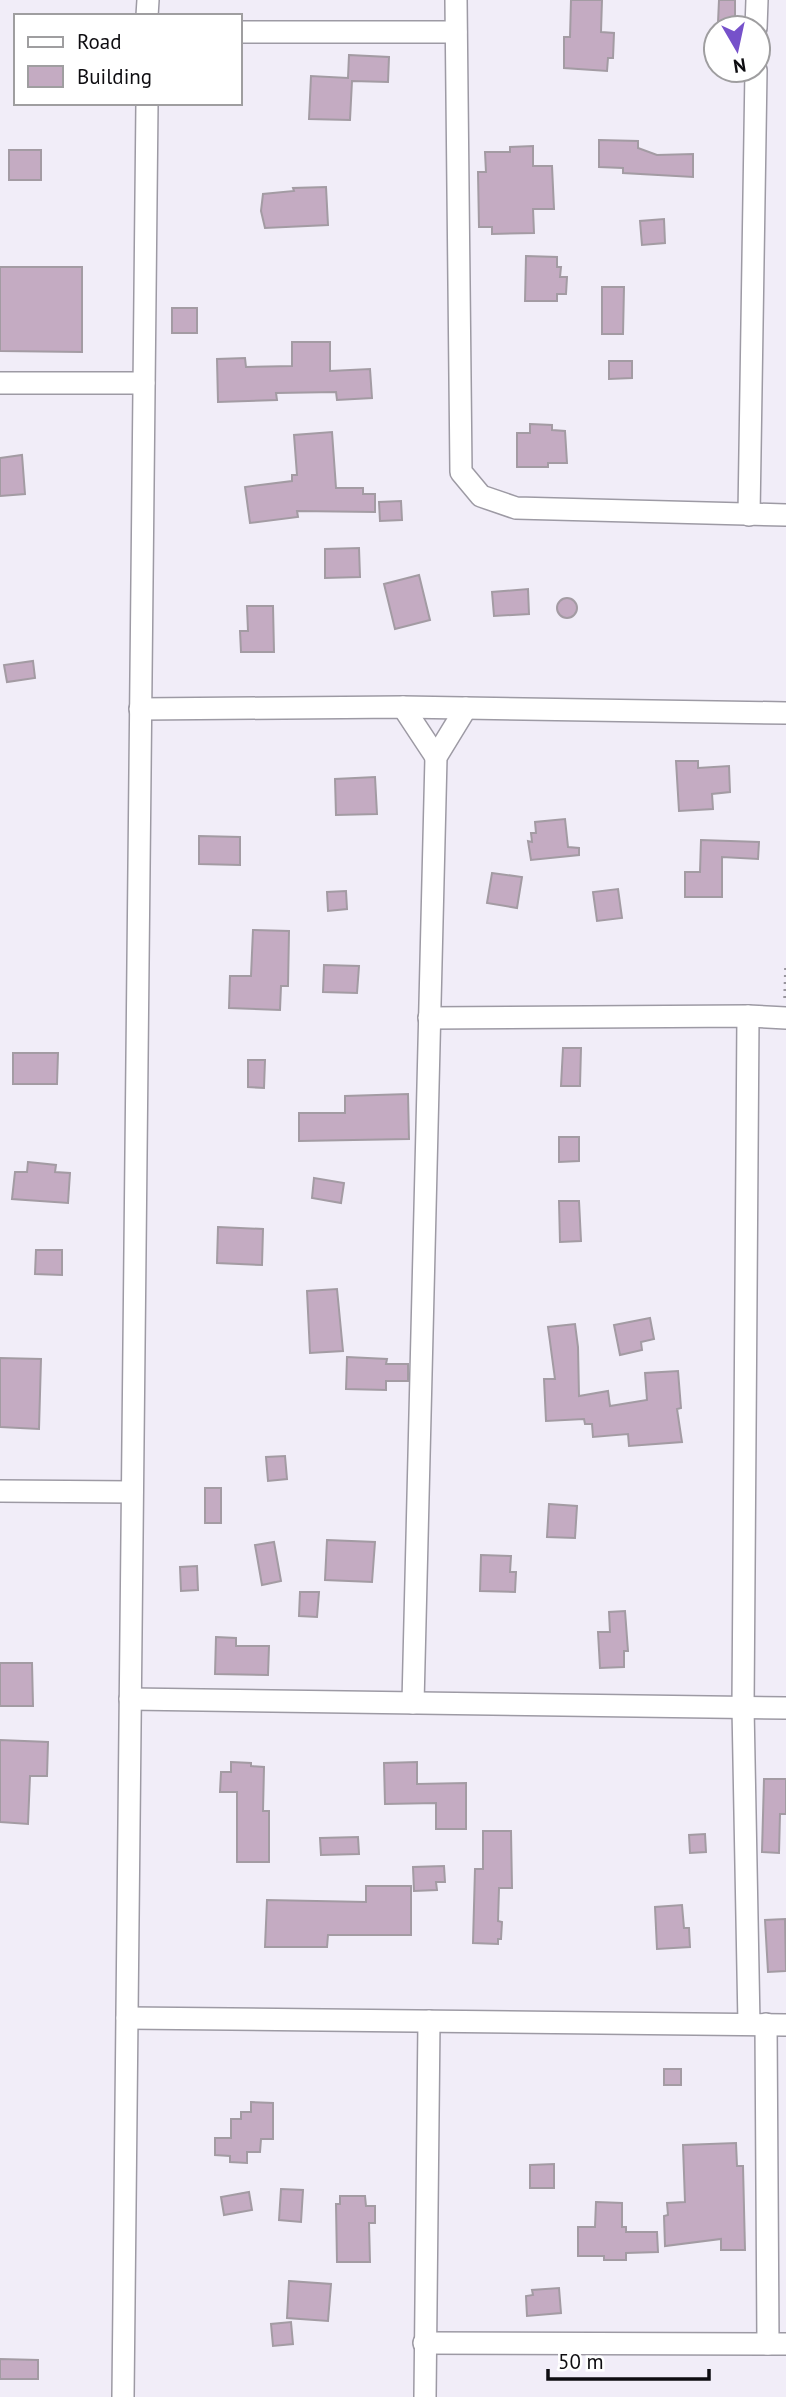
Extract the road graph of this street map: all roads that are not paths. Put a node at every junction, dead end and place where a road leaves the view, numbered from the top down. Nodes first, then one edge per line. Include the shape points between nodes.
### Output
1 (456, 0) edge
2 (242, 32) edge
3 (456, 32) junction
4 (756, 84) edge
5 (146, 105) edge
6 (0, 383) edge
7 (144, 383) junction
8 (749, 515) junction
9 (786, 515) edge
10 (403, 707) junction
11 (466, 708) junction
12 (140, 709) junction
13 (786, 713) edge
14 (436, 757) junction
15 (748, 1016) junction
16 (429, 1018) junction
17 (785, 1018) edge
18 (0, 1490) edge
19 (132, 1492) junction
20 (130, 1699) junction
21 (413, 1703) junction
22 (743, 1707) junction
23 (786, 1708) edge
24 (127, 2018) junction
25 (429, 2021) junction
26 (767, 2025) edge
27 (425, 2343) junction
28 (777, 2344) edge
29 (123, 2397) edge
30 (425, 2397) edge

1 - 3 street
2 - 3 street
3 - 8 street via 461,472 481,496 516,509
4 - 8 street
5 - 7 street
6 - 7 street
7 - 12 street
8 - 9 street
10 - 11 street
10 - 12 street
10 - 14 street
11 - 13 street
11 - 14 street
12 - 19 street
14 - 16 street
15 - 16 street
15 - 17 street
15 - 22 street
16 - 21 street
18 - 19 street
19 - 20 street
20 - 21 street
20 - 24 street
21 - 22 street
22 - 23 street
22 - 26 street
24 - 25 street
24 - 29 street
25 - 26 street
25 - 27 street
26 - 28 street
27 - 28 street
27 - 30 street

